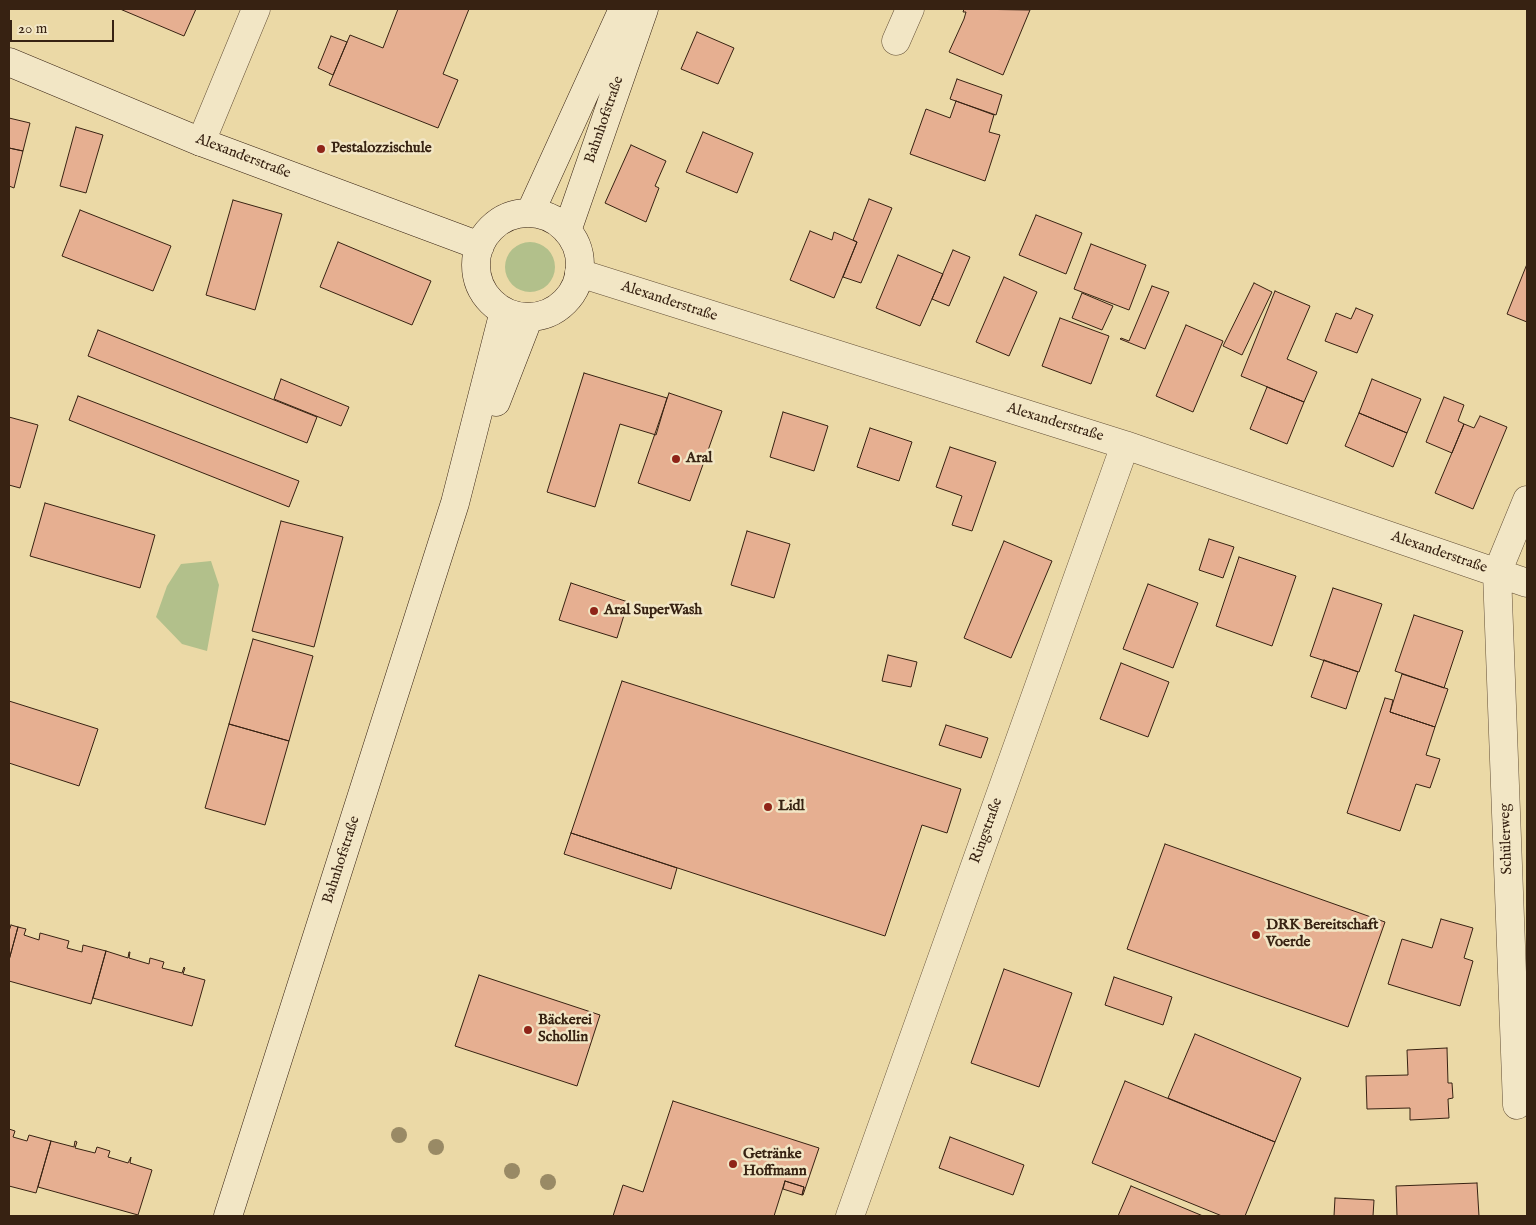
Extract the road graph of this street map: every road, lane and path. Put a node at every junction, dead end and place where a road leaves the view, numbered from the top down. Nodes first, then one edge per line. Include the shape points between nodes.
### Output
1 (256, 9) edge
2 (623, 9) edge
3 (644, 9) edge
4 (910, 9) edge
5 (896, 41) dead end
6 (9, 62) edge
7 (201, 142) junction
8 (530, 213) junction
9 (567, 230) junction
10 (480, 246) junction
11 (579, 273) junction
12 (516, 314) junction
13 (1125, 446) junction
14 (1527, 500) edge
15 (1497, 573) junction
16 (1527, 583) edge
17 (1517, 1105) dead end
18 (228, 1216) edge
19 (850, 1216) edge

1 - 7 street
2 - 8 street, Bahnhofstraße
3 - 9 street, Bahnhofstraße
4 - 5 street
6 - 7 street, Alexanderstraße
7 - 10 street, Alexanderstraße
8 - 9 street via 544,215
8 - 10 street via 514,214 499,221
9 - 11 street via 576,243
10 - 12 street via 476,260 482,290 491,302
11 - 12 street via 568,299 550,311
11 - 13 street, Alexanderstraße
12 - 18 street, Bahnhofstraße
13 - 15 street, Alexanderstraße
13 - 19 street, Ringstraße
14 - 15 street
15 - 16 street, Alexanderstraße
15 - 17 street, Schülerweg

